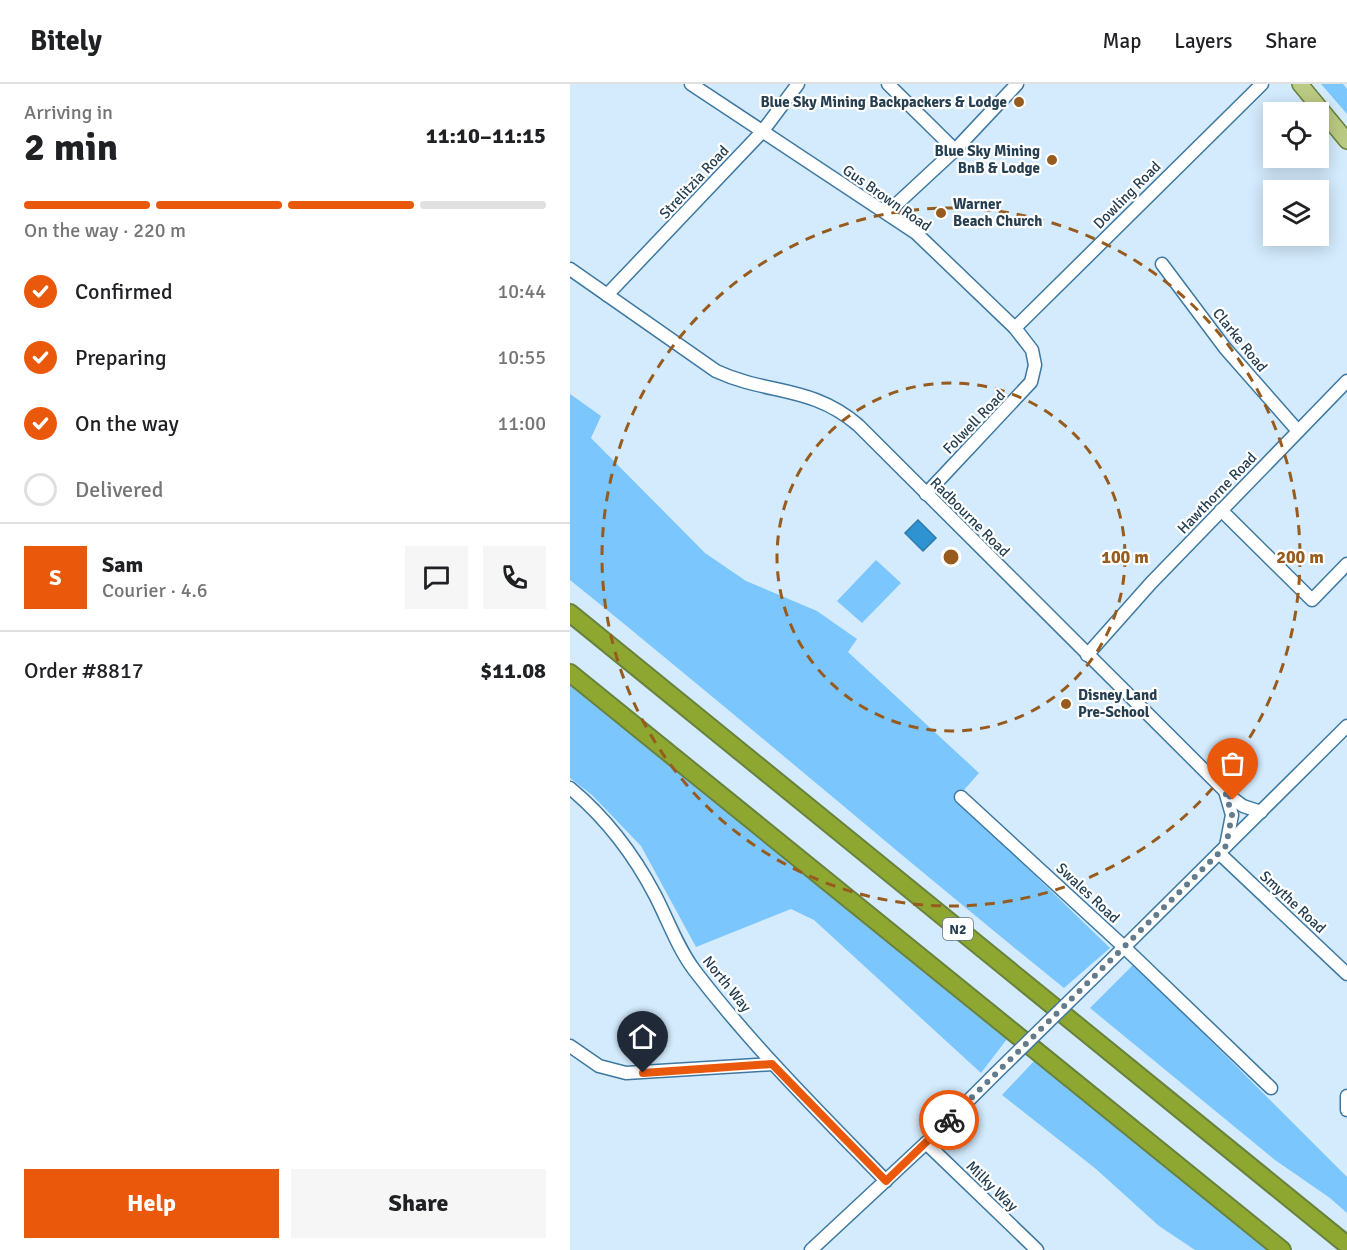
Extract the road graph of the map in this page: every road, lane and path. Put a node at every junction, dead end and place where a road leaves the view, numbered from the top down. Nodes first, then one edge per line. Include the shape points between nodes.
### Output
1 (692, 84) edge
2 (798, 84) edge
3 (888, 84) edge
4 (1017, 84) edge
5 (1262, 84) edge
6 (1300, 84) edge
7 (762, 132) junction
8 (1347, 141) edge
9 (955, 150) junction
10 (887, 213) junction
11 (1162, 264) dead end
12 (570, 269) edge
13 (607, 295) junction
14 (1015, 328) junction
15 (1035, 365) joint
16 (1347, 381) edge
17 (1298, 431) junction
18 (926, 494) junction
19 (1221, 510) junction
20 (1347, 564) edge
21 (570, 613) edge
22 (1087, 655) junction
23 (570, 673) edge
24 (1345, 731) edge
25 (570, 788) edge
26 (1225, 791) junction
27 (961, 798) dead end
28 (1261, 812) junction
29 (1222, 850) junction
30 (1123, 946) junction
31 (1347, 974) edge
32 (570, 1046) edge
33 (772, 1064) junction
34 (1271, 1088) dead end
35 (1347, 1096) edge
36 (1347, 1110) edge
37 (926, 1143) junction
38 (886, 1181) junction
39 (1347, 1245) edge
40 (811, 1250) edge
41 (1036, 1250) edge
42 (1282, 1250) edge

1 - 7 street, Gus Brown Road
2 - 7 street, Strelitzia Road
3 - 9 street
4 - 9 street
5 - 14 street, Dowling Road
6 - 8 main road
7 - 10 street, Gus Brown Road
7 - 13 street, Strelitzia Road
9 - 10 street
10 - 14 street, Gus Brown Road via 916,233
11 - 17 street, Clarke Road via 1225,348
12 - 13 street, Radbourne Road
13 - 18 street, Radbourne Road via 716,371 738,380 810,396 841,411
14 - 15 street, Gus Brown Road via 1032,350
15 - 18 street, Folwell Road via 1024,391
16 - 17 street, Hawthorne Road
17 - 19 street, Hawthorne Road
18 - 22 street, Radbourne Road
19 - 20 street via 1312,600
19 - 22 street, Hawthorne Road
21 - 39 highway, N2
22 - 26 street, Radbourne Road
23 - 42 highway
24 - 28 street
25 - 33 street, North Way via 623,842 694,970
26 - 28 street, Radbourne Road via 1242,806
26 - 29 street via 1232,815
27 - 30 street, Swales Road
28 - 29 street
29 - 30 street
29 - 31 street, Smythe Road
30 - 34 street, Swales Road
30 - 37 street, bridge
32 - 33 street via 599,1066 626,1073
33 - 38 street, North Way
35 - 36 street
37 - 38 street
37 - 41 street, Milky Way
38 - 40 street

